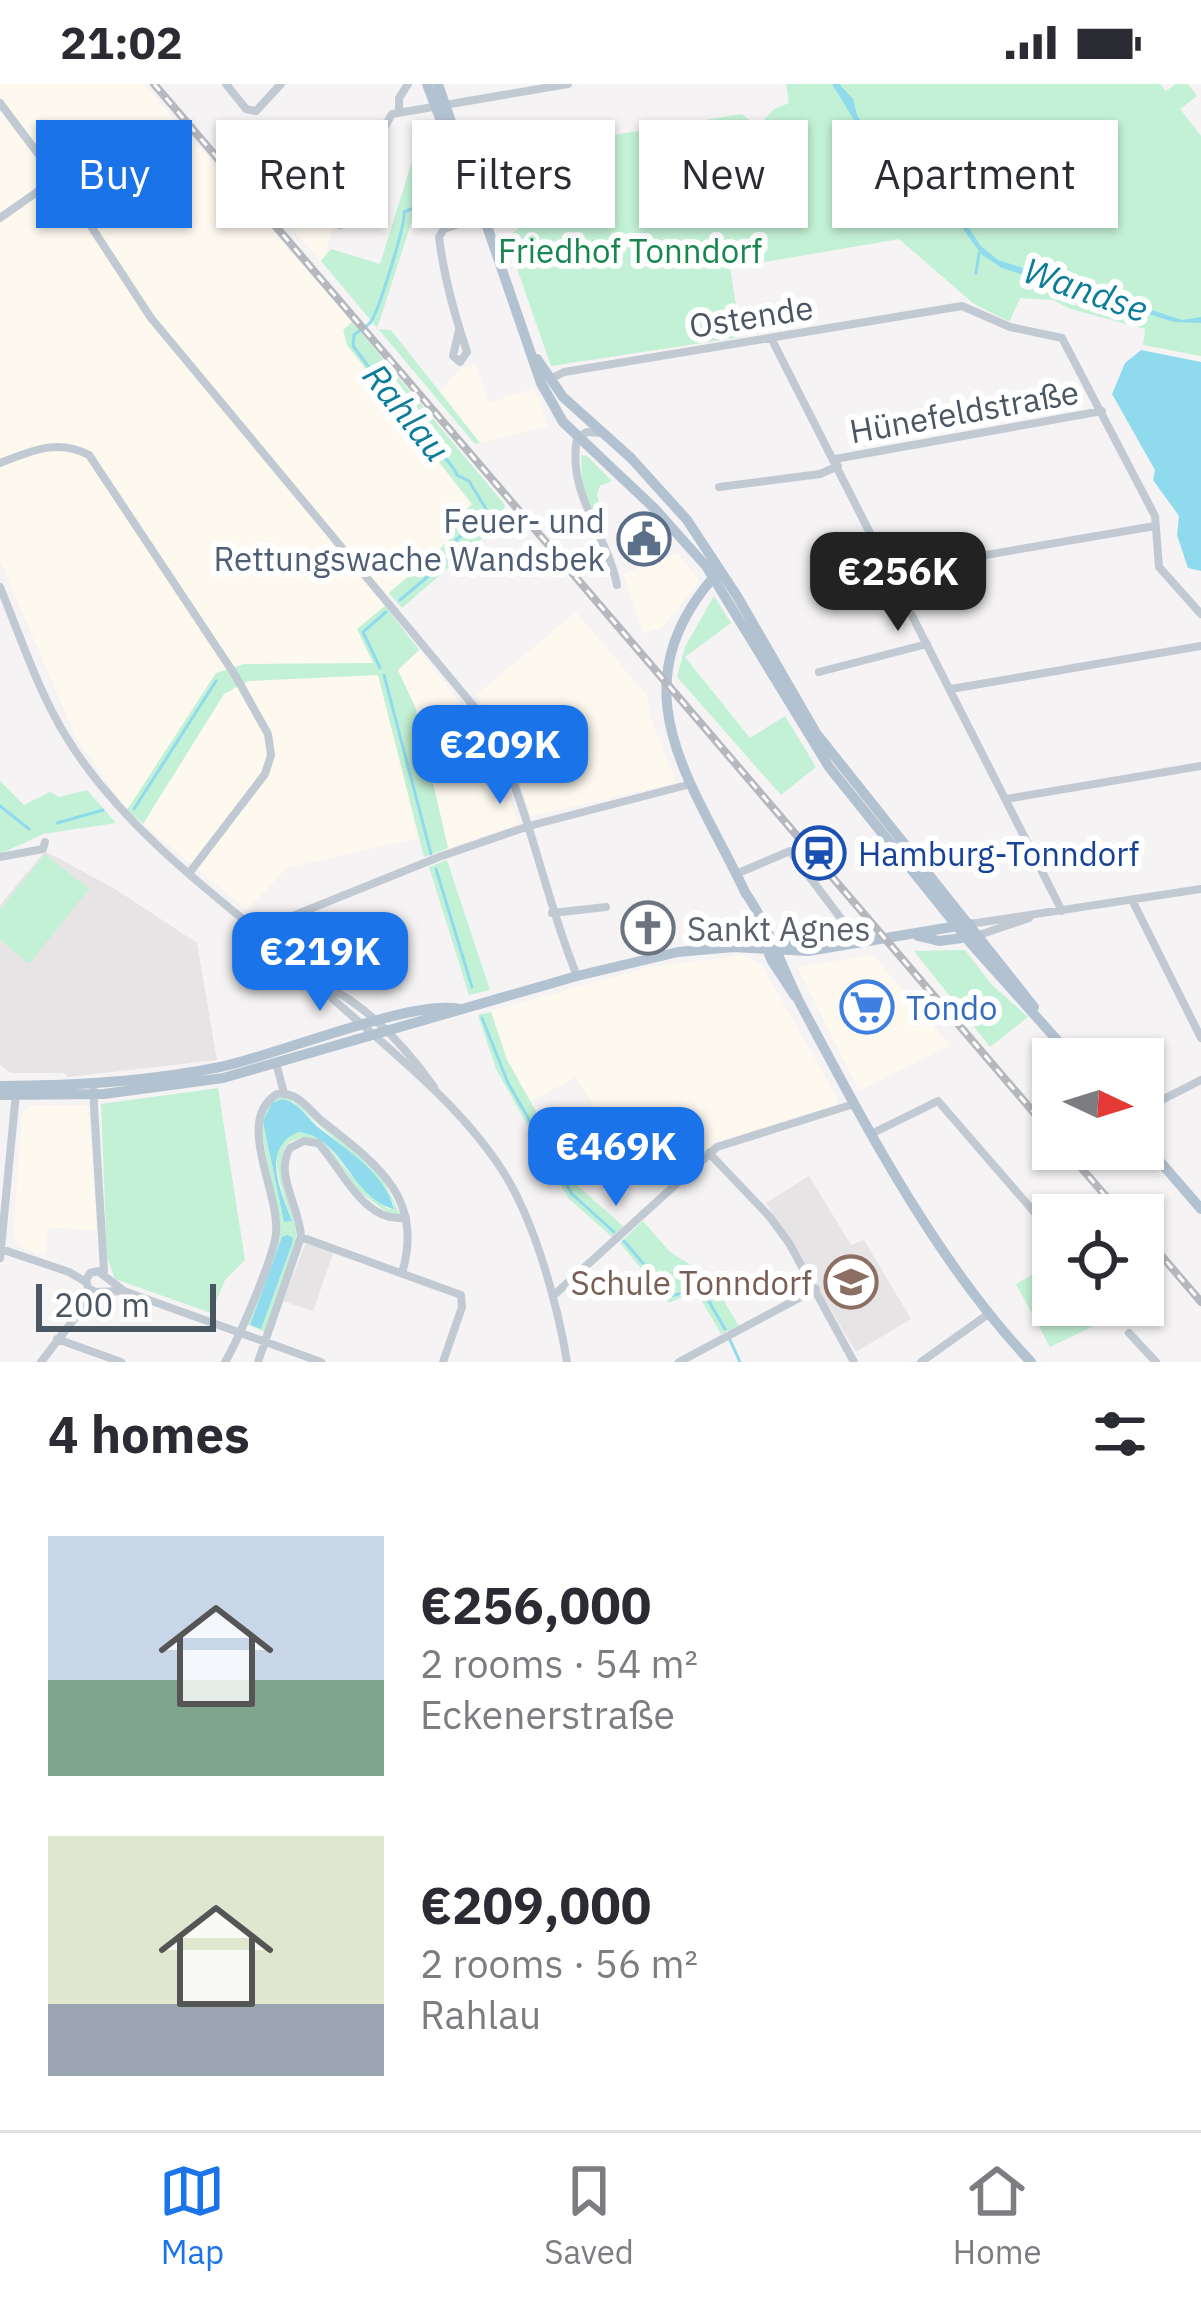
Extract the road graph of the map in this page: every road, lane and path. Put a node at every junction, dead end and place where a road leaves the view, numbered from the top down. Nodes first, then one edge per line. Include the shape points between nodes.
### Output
1 (226, 84) edge
2 (280, 84) edge
3 (408, 84) edge
4 (427, 84) edge
5 (438, 84) edge
6 (568, 84) edge
7 (0, 103) edge
8 (440, 106) junction
9 (399, 112) junction
10 (386, 120) edge
11 (446, 120) edge
12 (36, 150) edge
13 (36, 193) edge
14 (0, 218) edge
15 (91, 228) edge
16 (450, 228) edge
17 (486, 228) edge
18 (460, 330) dead end
19 (771, 338) junction
20 (531, 351) junction
21 (550, 379) junction
22 (1102, 411) junction
23 (581, 416) junction
24 (603, 433) junction
25 (580, 436) junction
26 (836, 462) junction
27 (0, 463) edge
28 (719, 487) dead end
29 (1155, 526) junction
30 (892, 572) junction
31 (717, 573) junction
32 (617, 585) dead end
33 (0, 587) edge
34 (1201, 614) edge
35 (927, 644) junction
36 (1201, 646) edge
37 (819, 672) dead end
38 (952, 689) junction
39 (1201, 766) edge
40 (691, 784) junction
41 (1006, 799) junction
42 (529, 826) junction
43 (32, 848) dead end
44 (0, 857) edge
45 (190, 872) junction
46 (736, 874) junction
47 (1201, 889) edge
48 (1132, 900) junction
49 (606, 907) dead end
50 (1061, 911) junction
51 (552, 914) junction
52 (842, 920) dead end
53 (968, 931) junction
54 (263, 932) junction
55 (770, 945) junction
56 (577, 976) junction
57 (375, 1029) junction
58 (1057, 1038) edge
59 (1201, 1038) edge
60 (277, 1059) junction
61 (1201, 1080) edge
62 (93, 1090) junction
63 (0, 1091) edge
64 (17, 1091) junction
65 (284, 1093) junction
66 (1164, 1099) edge
67 (855, 1103) junction
68 (873, 1132) junction
69 (709, 1153) junction
70 (1164, 1166) edge
71 (1032, 1209) edge
72 (1201, 1209) edge
73 (406, 1217) junction
74 (301, 1237) junction
75 (1, 1252) edge
76 (402, 1273) junction
77 (96, 1281) junction
78 (816, 1289) junction
79 (554, 1296) junction
80 (987, 1315) junction
81 (240, 1333) junction
82 (1129, 1333) dead end
83 (58, 1339) junction
84 (264, 1342) junction
85 (41, 1362) edge
86 (121, 1362) edge
87 (225, 1362) edge
88 (257, 1362) edge
89 (321, 1362) edge
90 (442, 1362) edge
91 (568, 1362) edge
92 (679, 1362) edge
93 (854, 1362) edge
94 (921, 1362) edge
95 (1031, 1362) edge
96 (1156, 1362) edge

1 - 2 street via 256,111
3 - 9 street
4 - 8 main road
5 - 8 main road
6 - 8 street
7 - 12 street
8 - 9 street
8 - 11 main road
9 - 10 street
13 - 14 street
15 - 42 street via 234,422 460,686 506,762
16 - 18 street via 439,237
17 - 20 main road
19 - 21 street, Ostende
19 - 22 street, Ostende via 962,306 1066,340
19 - 26 street
20 - 21 main road
20 - 25 main road via 552,407
21 - 23 main road
22 - 26 street, Hünefeldstraße
22 - 29 street
23 - 24 main road
23 - 25 street
24 - 25 street
24 - 31 main road via 674,504
25 - 31 main road
25 - 32 street via 574,468 582,502
26 - 28 street, Hünefeldstraße via 820,474
26 - 30 street
27 - 45 street via 44,446 89,455 268,734 265,774
29 - 30 street
29 - 34 street via 1160,567
30 - 35 street
31 - 40 main road via 676,638 667,675 669,730
31 - 53 main road via 829,767
33 - 45 street via 70,742 120,809
35 - 37 street
35 - 38 street
36 - 38 street
38 - 41 street
39 - 41 street
40 - 42 street
40 - 46 main road
41 - 50 street
42 - 51 street
42 - 54 street
43 - 44 street
45 - 54 street
46 - 52 street via 790,850
46 - 55 main road
47 - 48 street
48 - 50 street
48 - 59 street
49 - 51 street
50 - 53 street
51 - 56 street
53 - 55 main road
53 - 58 main road
54 - 57 street
55 - 56 main road via 707,942
55 - 67 main road
56 - 57 main road
57 - 60 main road
57 - 79 street via 506,1178
60 - 62 main road
60 - 65 street
61 - 66 street
62 - 64 main road
62 - 77 street via 104,1233
63 - 64 main road
64 - 75 street
65 - 73 street via 374,1162
65 - 81 street via 258,1114 276,1238
67 - 68 main road
67 - 69 street
68 - 71 street via 938,1101
68 - 80 main road
69 - 78 street via 769,1216
69 - 79 street
70 - 72 main road
73 - 74 street via 387,1217 370,1205 322,1146 304,1141 290,1148 284,1166
73 - 76 street via 411,1238
74 - 76 street
74 - 84 street
75 - 77 street
76 - 90 street via 463,1298
77 - 81 street
77 - 83 street
78 - 92 street
78 - 93 street
79 - 91 street
80 - 94 street
80 - 95 main road
81 - 84 street
81 - 87 street
82 - 96 street
83 - 85 street
83 - 86 street
84 - 88 street
84 - 89 street

